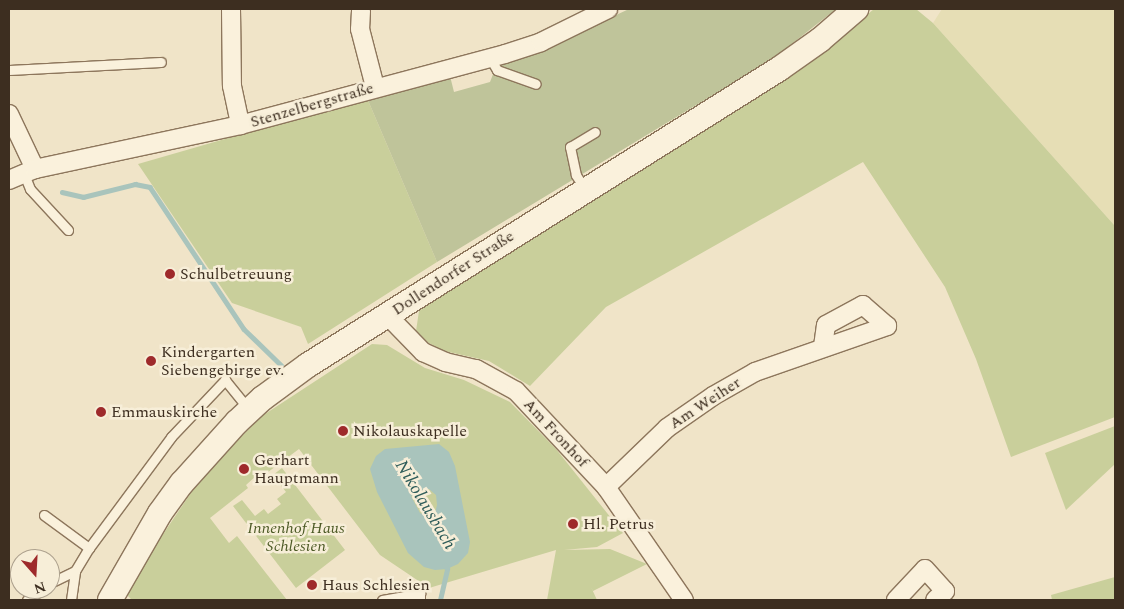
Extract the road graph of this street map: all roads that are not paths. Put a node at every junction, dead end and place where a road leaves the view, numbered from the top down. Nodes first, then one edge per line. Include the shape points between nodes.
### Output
1 (230, 9) edge
2 (608, 9) edge
3 (856, 9) edge
4 (361, 11) dead end
5 (490, 58) junction
6 (161, 62) dead end
7 (9, 70) edge
8 (536, 84) dead end
9 (375, 87) junction
10 (9, 114) edge
11 (240, 125) junction
12 (595, 132) dead end
13 (22, 174) edge
14 (585, 189) junction
15 (68, 230) dead end
16 (387, 315) junction
17 (823, 347) dead end
18 (249, 410) junction
19 (606, 487) junction
20 (44, 516) dead end
21 (89, 548) junction
22 (75, 571) junction
23 (60, 578) edge
24 (71, 600) edge
25 (110, 600) edge
26 (382, 600) edge
27 (420, 600) edge
28 (684, 600) edge
29 (896, 600) edge
30 (935, 600) edge

1 - 11 street via 232,86
2 - 5 street, Stenzelbergstraße via 541,42
3 - 14 main road, Dollendorfer Straße via 779,69
4 - 9 street via 360,29
5 - 8 lane via 497,70
5 - 9 street, Stenzelbergstraße
6 - 7 lane
9 - 11 street, Stenzelbergstraße
10 - 13 street
11 - 13 street, Stenzelbergstraße
12 - 14 lane via 570,146 576,175
13 - 15 lane via 30,188
14 - 16 main road, Dollendorfer Straße
16 - 18 main road, Dollendorfer Straße via 308,365
16 - 19 street, Am Fronhof via 423,352 445,362 476,369 516,391
17 - 19 street, Am Weiher via 754,372 696,405 667,428
18 - 21 lane via 225,380 171,436
18 - 25 main road, Dollendorfer Straße via 202,459 171,498
19 - 28 street, Am Fronhof
20 - 21 lane
21 - 22 lane
22 - 23 lane
22 - 24 lane
26 - 27 lane via 420,593
29 - 30 street via 925,569 945,591

